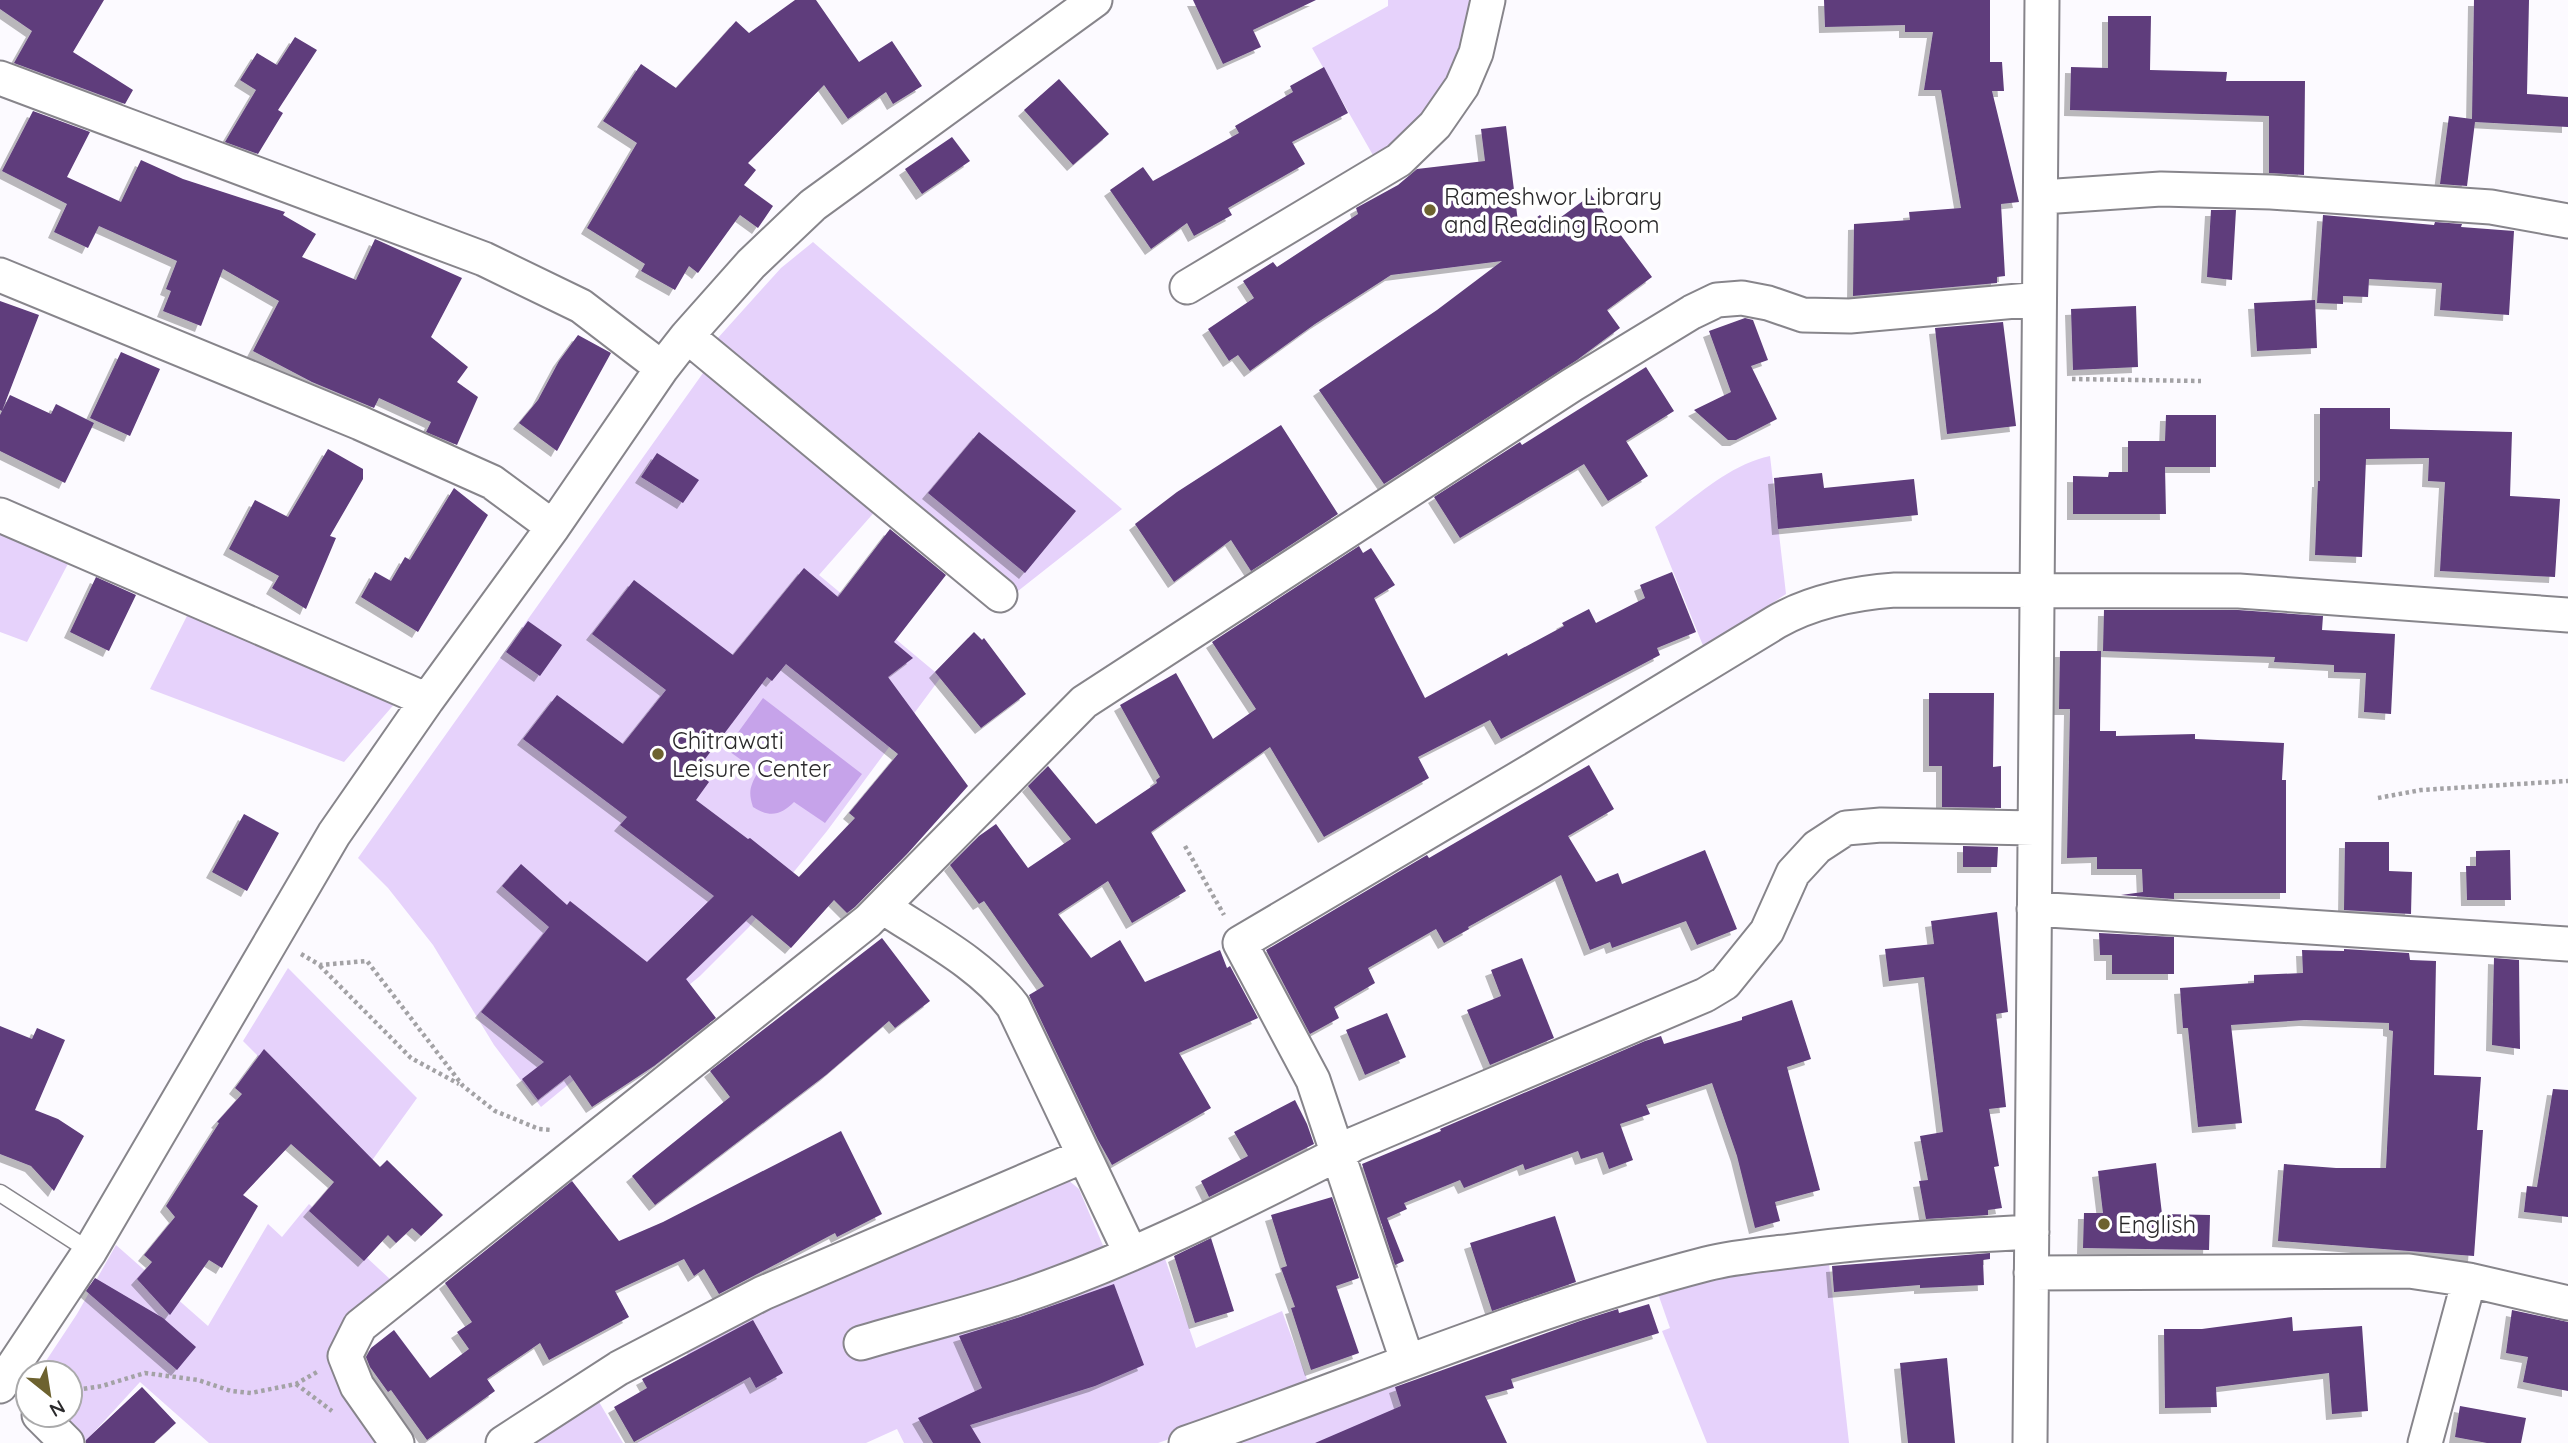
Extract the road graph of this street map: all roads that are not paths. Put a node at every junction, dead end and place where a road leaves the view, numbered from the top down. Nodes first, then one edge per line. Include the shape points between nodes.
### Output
1 (1095, 0) edge
2 (1488, 0) edge
3 (2042, 0) edge
4 (0, 78) edge
5 (2042, 197) junction
6 (2568, 221) edge
7 (0, 275) edge
8 (1187, 287) dead end
9 (2039, 299) junction
10 (687, 335) junction
11 (662, 368) junction
12 (0, 515) edge
13 (553, 527) junction
14 (2037, 591) junction
15 (1000, 594) dead end
16 (2568, 615) edge
17 (427, 700) junction
18 (2034, 828) junction
19 (883, 908) junction
20 (2034, 909) junction
21 (2568, 944) edge
22 (1338, 1154) junction
23 (1083, 1156) junction
24 (0, 1193) edge
25 (2032, 1232) junction
26 (90, 1251) junction
27 (1131, 1254) junction
28 (2031, 1273) junction
29 (2469, 1279) junction
30 (2568, 1303) edge
31 (860, 1343) dead end
32 (1407, 1360) junction
33 (2, 1384) edge
34 (53, 1429) edge
35 (67, 1443) edge
36 (397, 1443) edge
37 (503, 1443) edge
38 (1186, 1443) edge
39 (2029, 1443) edge
40 (2425, 1443) edge

1 - 10 street via 813,205
2 - 8 street via 1476,53 1462,86 1435,125 1399,160
3 - 5 street
4 - 11 street via 484,259 581,306
5 - 6 street via 2161,189 2271,192 2491,207
5 - 9 street
7 - 13 street via 492,482
9 - 14 street
9 - 19 street via 1850,316 1802,315 1742,298 1717,300 1692,312 1084,702
10 - 11 street
10 - 15 street
11 - 13 street
12 - 17 street
13 - 17 street
14 - 16 street via 2239,591
14 - 18 street
14 - 22 street via 1870,592 1796,610 1240,943 1313,1080
17 - 26 street via 334,834
18 - 20 street
18 - 22 street via 1846,828 1817,847 1793,873 1767,932 1725,983
19 - 23 street via 999,988 1013,1006
19 - 36 street via 360,1325 345,1356 356,1386
20 - 21 street
20 - 25 street
22 - 27 street
22 - 32 street
23 - 27 street
23 - 37 street via 763,1293 619,1368
24 - 26 lane
25 - 28 street
25 - 32 street via 1884,1240 1708,1264
26 - 33 street
27 - 31 street via 1014,1299
28 - 29 street via 2409,1271
28 - 39 street
29 - 30 street
29 - 40 street
32 - 38 street
34 - 35 street

